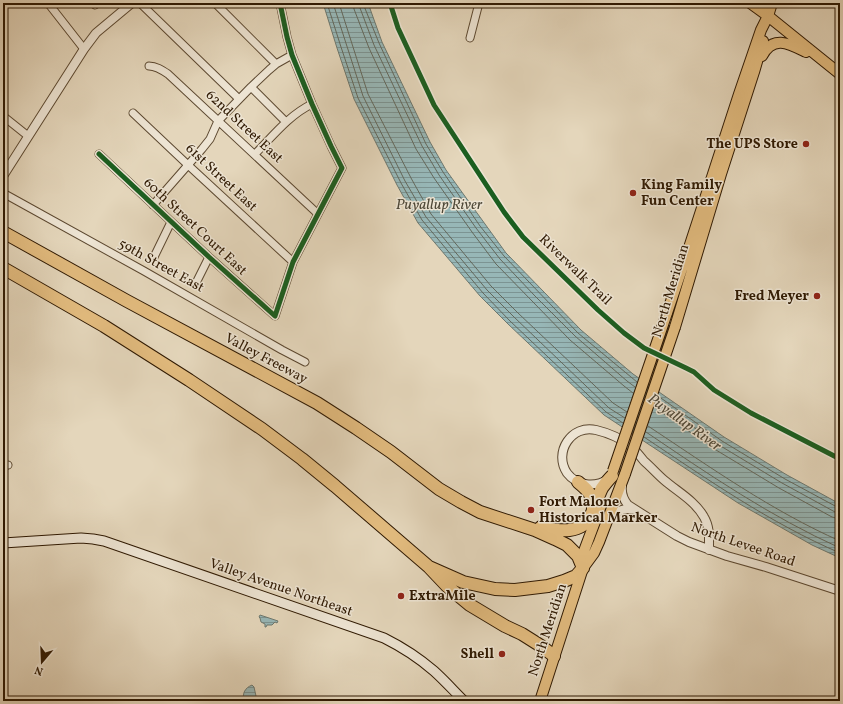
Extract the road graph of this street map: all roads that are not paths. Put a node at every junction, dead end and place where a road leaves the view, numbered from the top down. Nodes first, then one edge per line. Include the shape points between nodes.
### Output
1 (48, 3) edge
2 (132, 3) edge
3 (140, 3) edge
4 (215, 3) edge
5 (280, 3) edge
6 (479, 3) edge
7 (750, 3) edge
8 (757, 3) edge
9 (769, 3) edge
10 (772, 3) edge
11 (768, 16) junction
12 (470, 38) dead end
13 (84, 49) junction
14 (292, 55) junction
15 (826, 63) junction
16 (276, 64) junction
17 (149, 66) dead end
18 (754, 72) junction
19 (840, 74) edge
20 (251, 87) junction
21 (239, 99) junction
22 (312, 104) junction
23 (133, 112) dead end
24 (3, 116) edge
25 (218, 121) junction
26 (286, 122) junction
27 (28, 136) junction
28 (98, 154) dead end
29 (255, 154) junction
30 (188, 165) junction
31 (3, 176) edge
32 (3, 193) edge
33 (153, 205) junction
34 (318, 214) junction
35 (171, 222) junction
36 (3, 227) edge
37 (3, 232) edge
38 (47, 257) junction
39 (154, 257) dead end
40 (209, 257) junction
41 (293, 262) junction
42 (3, 268) edge
43 (196, 283) dead end
44 (305, 362) dead end
45 (612, 474) junction
46 (624, 478) junction
47 (578, 482) junction
48 (593, 510) junction
49 (642, 513) junction
50 (608, 520) junction
51 (509, 521) junction
52 (3, 543) edge
53 (709, 550) junction
54 (429, 567) junction
55 (584, 568) junction
56 (840, 591) edge
57 (554, 656) junction
58 (464, 701) edge
59 (540, 701) edge

1 - 13 street
2 - 13 street via 96,33
3 - 21 street
4 - 16 street
5 - 14 street
6 - 12 street
7 - 11 main road
8 - 9 main road
10 - 11 main road, North Meridian
11 - 15 main road
11 - 18 main road, North Meridian
11 - 45 main road, North Meridian, bridge via 738,94
13 - 27 street
14 - 16 street
14 - 22 street
15 - 18 main road via 796,47 775,43 768,47
15 - 19 main road
16 - 20 street
17 - 25 street, 62nd Street East via 168,74
18 - 46 main road, North Meridian, bridge via 675,328
20 - 21 street
20 - 26 street
21 - 25 street
22 - 26 street
22 - 34 street via 342,168
23 - 30 street, 61st Street East
24 - 27 street
25 - 29 street, 62nd Street East
25 - 30 street via 210,139
26 - 29 street
27 - 31 street
28 - 33 street, 60th Street Court East
29 - 34 street, 62nd Street East
30 - 33 street
30 - 41 street, 61st Street East
32 - 44 street, 59th Street East
33 - 35 street, 60th Street Court East
34 - 41 street
35 - 39 street
35 - 40 street, 60th Street Court East
36 - 38 highway
37 - 38 highway, Valley Freeway
38 - 51 highway, Valley Freeway via 317,403 391,452 439,489 480,512
40 - 41 street, 60th Street Court East via 275,316
40 - 43 street
42 - 54 highway via 104,326 262,429 324,477
45 - 47 street via 595,484
45 - 48 highway
45 - 55 main road, North Meridian via 584,551
46 - 49 street, North Levee Road via 621,490 624,500
46 - 50 main road, North Meridian
47 - 48 highway via 592,497
47 - 53 street via 568,474 562,462 564,445 569,438 580,431 593,429 621,440 698,508 709,528
48 - 51 highway via 583,526 569,531
49 - 50 street via 630,509 623,510
49 - 53 street, North Levee Road via 676,536
50 - 55 main road, North Meridian via 600,542
51 - 55 highway via 567,545 578,556
52 - 58 main road, Valley Avenue Northeast via 69,539 104,541 384,638 418,658
53 - 56 street, North Levee Road
54 - 55 highway via 463,582 495,589 515,590 548,586 564,581 576,576
54 - 57 highway via 470,605 522,634
55 - 57 main road, North Meridian
57 - 59 main road, North Meridian

